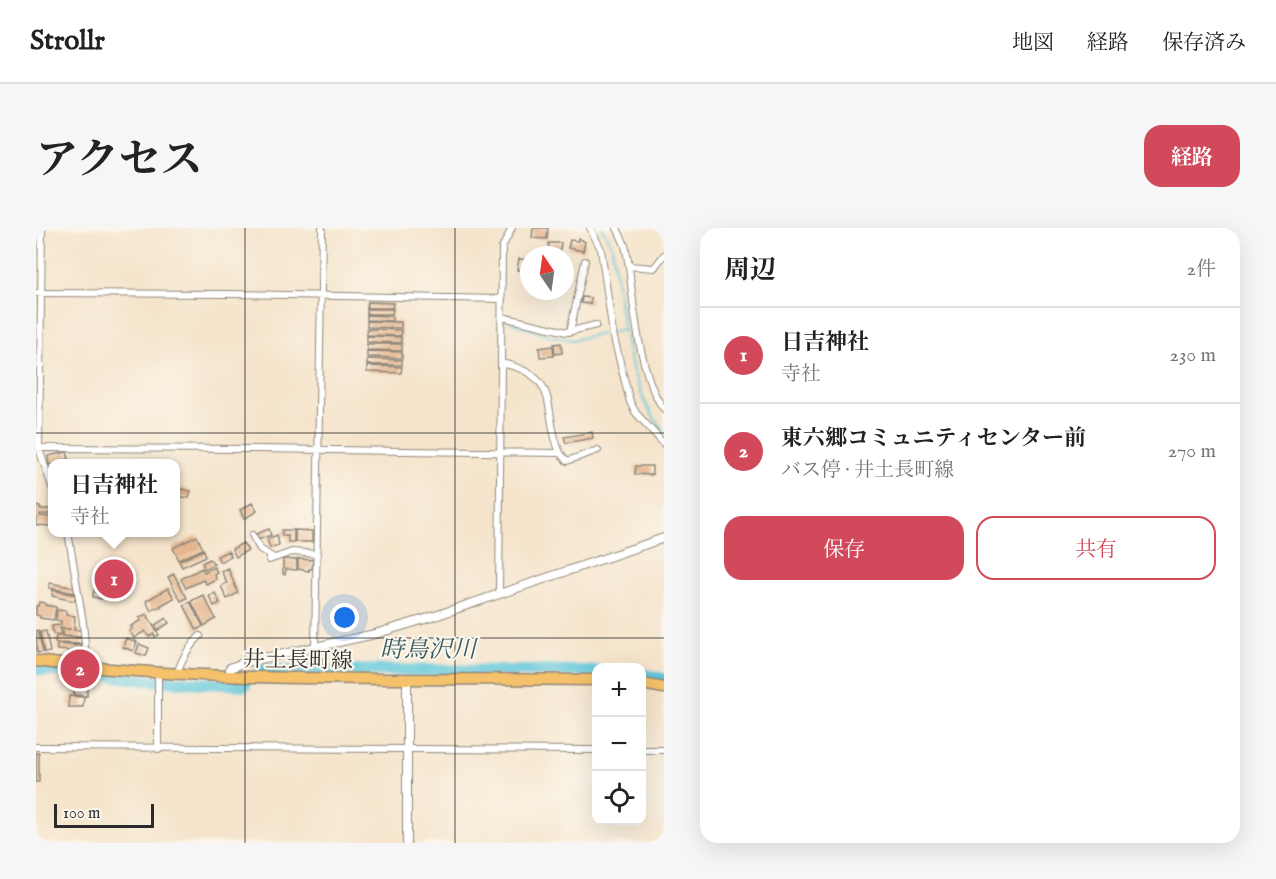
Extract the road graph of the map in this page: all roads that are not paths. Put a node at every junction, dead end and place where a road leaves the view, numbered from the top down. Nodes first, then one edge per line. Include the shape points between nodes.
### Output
1 (42, 228) edge
2 (322, 228) edge
3 (512, 228) edge
4 (590, 228) edge
5 (617, 228) edge
6 (664, 255) edge
7 (585, 261) dead end
8 (629, 266) junction
9 (38, 293) edge
10 (321, 296) junction
11 (502, 299) junction
12 (502, 317) junction
13 (596, 325) dead end
14 (570, 332) junction
15 (501, 363) junction
16 (664, 409) edge
17 (664, 444) edge
18 (37, 448) edge
19 (598, 450) dead end
20 (319, 451) junction
21 (560, 453) junction
22 (499, 454) junction
23 (48, 477) edge
24 (252, 535) dead end
25 (69, 537) edge
26 (664, 538) edge
27 (317, 554) junction
28 (499, 595) junction
29 (200, 636) dead end
30 (315, 648) junction
31 (36, 661) edge
32 (87, 667) junction
33 (158, 674) junction
34 (177, 675) junction
35 (230, 677) junction
36 (407, 680) junction
37 (592, 680) edge
38 (646, 685) edge
39 (664, 688) edge
40 (36, 747) edge
41 (158, 749) junction
42 (407, 750) junction
43 (592, 750) edge
44 (646, 750) edge
45 (664, 750) edge
46 (407, 843) edge

1 - 9 street
2 - 10 street
3 - 11 street via 502,248
4 - 17 street via 601,249 612,331 630,402
5 - 8 street
6 - 8 street via 654,268
7 - 14 street
8 - 16 street via 637,331 653,390
9 - 10 street
9 - 18 street
10 - 11 street
10 - 20 street
11 - 12 street
12 - 14 street
12 - 15 street
13 - 14 street
15 - 21 street via 529,372 547,391
15 - 22 street
18 - 20 street
18 - 23 street
19 - 21 street via 567,461
20 - 22 street
20 - 27 street
21 - 22 street
22 - 28 street
24 - 27 street via 272,559 292,552
25 - 32 street
26 - 28 street
27 - 30 street
28 - 30 street
29 - 34 street via 182,658
30 - 35 street via 246,662 230,668
31 - 32 main road, 井土長町線
32 - 33 main road, 井土長町線
33 - 34 main road, 井土長町線
33 - 41 street
34 - 35 main road, 井土長町線
35 - 36 main road, 井土長町線
36 - 37 main road, 井土長町線
36 - 42 street
38 - 39 main road
40 - 41 street
41 - 42 street
42 - 43 street
42 - 46 street
44 - 45 street

